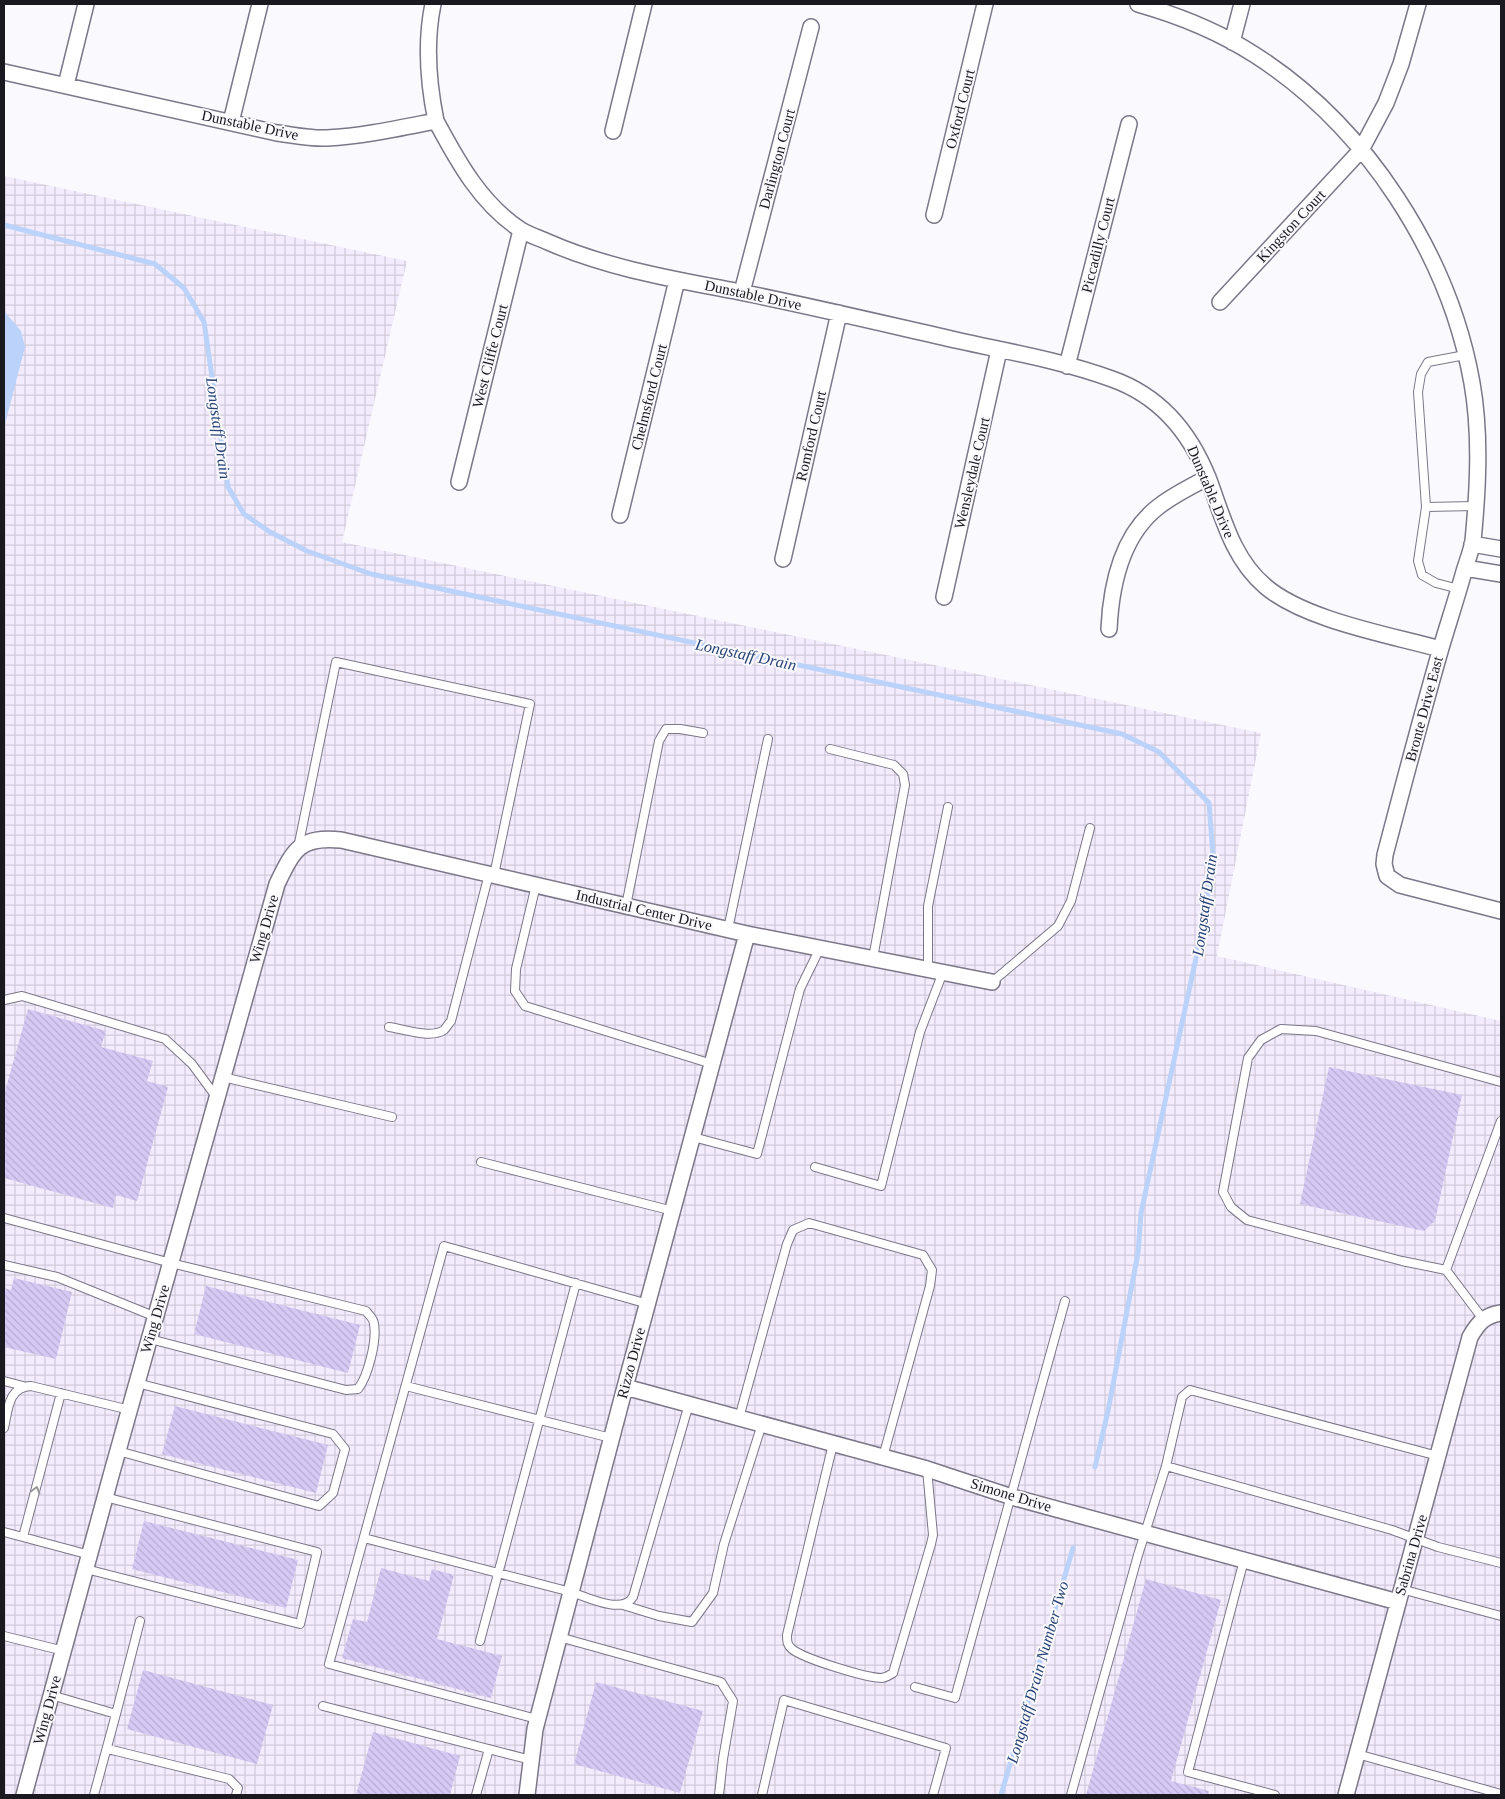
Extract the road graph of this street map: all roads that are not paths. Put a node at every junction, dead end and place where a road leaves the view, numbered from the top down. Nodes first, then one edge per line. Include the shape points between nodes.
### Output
1 (86, 4) edge
2 (260, 4) edge
3 (433, 4) edge
4 (644, 4) edge
5 (985, 4) edge
6 (1138, 4) edge
7 (1242, 4) edge
8 (1418, 4) edge
9 (811, 27) dead end
10 (1232, 42) junction
11 (4, 72) edge
12 (66, 85) junction
13 (436, 121) junction
14 (231, 122) junction
15 (1129, 124) dead end
16 (613, 132) dead end
17 (1362, 150) junction
18 (934, 215) dead end
19 (521, 230) junction
20 (677, 280) junction
21 (742, 292) junction
22 (1220, 302) dead end
23 (839, 313) junction
24 (999, 350) junction
25 (1465, 354) junction
26 (1067, 366) junction
27 (1208, 477) junction
28 (459, 482) dead end
29 (1475, 506) junction
30 (1426, 507) junction
31 (620, 515) dead end
32 (1472, 544) junction
33 (1501, 549) edge
34 (783, 559) dead end
35 (1465, 568) junction
36 (1501, 574) edge
37 (1459, 589) junction
38 (944, 597) dead end
39 (1109, 629) dead end
40 (1440, 649) junction
41 (703, 733) dead end
42 (768, 739) dead end
43 (830, 749) dead end
44 (948, 807) dead end
45 (1090, 828) dead end
46 (298, 848) junction
47 (492, 875) junction
48 (536, 885) junction
49 (626, 906) junction
50 (1501, 911) edge
51 (728, 929) junction
52 (748, 934) junction
53 (820, 948) junction
54 (873, 958) junction
55 (936, 971) junction
56 (992, 982) joint
57 (4, 1000) edge
58 (389, 1026) dead end
59 (712, 1064) junction
60 (223, 1077) junction
61 (1501, 1082) edge
62 (217, 1098) junction
63 (392, 1116) dead end
64 (1501, 1121) edge
65 (693, 1137) junction
66 (481, 1162) dead end
67 (815, 1167) dead end
68 (673, 1211) junction
69 (4, 1218) edge
70 (171, 1263) junction
71 (4, 1265) edge
72 (1446, 1270) junction
73 (576, 1283) junction
74 (1065, 1301) dead end
75 (648, 1304) junction
76 (1501, 1311) edge
77 (156, 1317) junction
78 (1483, 1319) junction
79 (150, 1339) junction
80 (4, 1381) edge
81 (137, 1383) junction
82 (23, 1386) junction
83 (406, 1386) junction
84 (625, 1387) junction
85 (61, 1393) junction
86 (690, 1404) junction
87 (130, 1410) junction
88 (739, 1418) junction
89 (540, 1420) junction
90 (762, 1424) junction
91 (4, 1428) edge
92 (611, 1438) junction
93 (833, 1444) junction
94 (118, 1451) junction
95 (1438, 1456) junction
96 (883, 1457) junction
97 (1166, 1466) junction
98 (927, 1469) junction
99 (105, 1497) junction
100 (1012, 1497) junction
101 (4, 1532) edge
102 (1145, 1534) junction
103 (24, 1537) junction
104 (364, 1538) junction
105 (1416, 1539) junction
106 (1244, 1560) junction
107 (88, 1562) junction
108 (1501, 1563) edge
109 (499, 1573) junction
110 (571, 1592) junction
111 (1400, 1596) junction
112 (623, 1605) junction
113 (1501, 1616) edge
114 (140, 1621) dead end
115 (4, 1636) edge
116 (559, 1637) junction
117 (480, 1641) dead end
118 (64, 1651) junction
119 (915, 1687) dead end
120 (51, 1695) junction
121 (323, 1706) dead end
122 (116, 1714) junction
123 (537, 1719) junction
124 (108, 1749) junction
125 (489, 1749) junction
126 (1357, 1754) junction
127 (531, 1760) junction
128 (1501, 1794) edge
129 (24, 1795) edge
130 (94, 1795) edge
131 (236, 1795) edge
132 (476, 1795) edge
133 (527, 1795) edge
134 (719, 1795) edge
135 (762, 1795) edge
136 (933, 1795) edge
137 (1071, 1795) edge
138 (1275, 1795) edge
139 (1346, 1795) edge

1 - 12 street
2 - 14 street
3 - 13 street via 428,30 428,70
4 - 16 street
5 - 18 street, Oxford Court
6 - 10 street, Bronte Drive East via 1183,19
7 - 10 street
8 - 17 street, Kingston Court via 1401,64
9 - 21 street, Darlington Court
10 - 17 street, Bronte Drive East via 1294,83
11 - 12 street, Dunstable Drive
12 - 14 street, Dunstable Drive
13 - 14 street, Dunstable Drive via 326,138 277,133
13 - 19 street, Dunstable Drive via 476,187
15 - 26 street, Piccadilly Court
17 - 22 street, Kingston Court
17 - 25 street, Bronte Drive East via 1434,261
19 - 20 street, Dunstable Drive via 588,257
19 - 28 street, West Cliffe Court
20 - 21 street, Dunstable Drive
20 - 31 street, Chelmsford Court
21 - 23 street, Dunstable Drive
23 - 24 street, Dunstable Drive
23 - 34 street, Romford Court
24 - 26 street, Dunstable Drive
24 - 38 street, Wensleydale Court
25 - 29 street, Bronte Drive East via 1476,421
25 - 30 lane via 1428,362 1421,374 1418,392
26 - 27 street, Dunstable Drive via 1112,379 1151,398 1180,428 1195,449
27 - 39 street via 1156,508 1139,528 1126,551 1113,589
27 - 40 street, Dunstable Drive via 1232,543 1265,586 1287,601 1328,618
29 - 30 lane
29 - 32 street, Bronte Drive East
30 - 37 lane via 1418,561 1422,574 1436,583
32 - 33 street
32 - 35 street, Bronte Drive East
35 - 36 street
35 - 37 street, Bronte Drive East
37 - 40 street, Bronte Drive East
40 - 50 street, Bronte Drive East via 1384,864 1387,876 1400,885
41 - 49 lane via 666,729 659,741
42 - 51 lane
43 - 54 lane via 894,765 903,774 905,784
44 - 55 lane via 927,918
45 - 56 lane via 1071,901 1058,926
46 - 47 street, Industrial Center Drive via 322,838 341,840
46 - 47 lane via 336,662 530,704
46 - 60 street, Wing Drive via 277,884
47 - 48 street, Industrial Center Drive
47 - 58 lane via 451,1020 443,1030 435,1033
48 - 49 street, Industrial Center Drive
48 - 59 lane via 516,969 515,991 525,1006
49 - 51 street, Industrial Center Drive
51 - 52 street, Industrial Center Drive
52 - 53 street, Industrial Center Drive
52 - 59 street, Rizzo Drive
53 - 54 street, Industrial Center Drive
53 - 65 lane via 800,989 757,1154
54 - 55 street, Industrial Center Drive
55 - 56 street, Industrial Center Drive
55 - 67 lane via 881,1186
57 - 62 lane via 22,996 165,1039 192,1064
59 - 65 street, Rizzo Drive
60 - 62 street, Wing Drive
60 - 63 lane
61 - 72 lane via 1316,1030 1281,1029 1261,1040 1248,1058 1223,1192 1231,1207 1247,1220
62 - 70 street, Wing Drive
64 - 72 lane
65 - 68 street, Rizzo Drive
66 - 68 lane
68 - 75 street, Rizzo Drive
69 - 70 lane
70 - 77 street, Wing Drive
70 - 79 lane via 366,1311 374,1322 375,1340 364,1382 358,1389 346,1390
71 - 77 lane via 58,1277
72 - 78 lane
73 - 75 lane
73 - 83 lane via 444,1246
73 - 89 lane
74 - 100 lane
75 - 84 street, Rizzo Drive
76 - 78 street
77 - 79 street, Wing Drive
78 - 95 street, Sabrina Drive via 1470,1337
79 - 81 street, Wing Drive
80 - 82 lane
81 - 87 street, Wing Drive
81 - 94 lane via 333,1434 345,1450 333,1494 319,1506
82 - 85 lane
82 - 91 lane via 11,1397
83 - 89 lane
83 - 104 lane
84 - 86 street, Simone Drive
84 - 92 street, Rizzo Drive
85 - 87 lane
103 -> 85 lane
86 - 88 street, Simone Drive
86 - 112 lane via 634,1597
87 - 94 street, Wing Drive
88 - 90 street, Simone Drive
88 - 96 lane via 787,1244 793,1230 810,1223 923,1256 932,1270
89 - 92 lane
89 - 109 lane
90 - 93 street, Simone Drive
90 - 112 lane via 724,1544 713,1593 692,1622
92 - 110 street, Rizzo Drive
93 - 96 street, Simone Drive
93 - 98 lane via 787,1642 790,1648 805,1657 868,1676 882,1678 893,1673 917,1592 933,1535
94 - 99 street, Wing Drive
95 - 97 lane via 1190,1390 1182,1397
95 - 105 street, Sabrina Drive
96 - 98 street, Simone Drive
97 - 102 lane
97 - 105 lane
98 - 100 street, Simone Drive
99 - 107 street, Wing Drive
99 - 107 lane via 317,1552 300,1624
100 - 102 street, Simone Drive
100 - 119 lane via 955,1698
101 - 103 lane
102 - 106 street, Simone Drive
102 - 137 lane
103 - 107 lane
104 - 109 lane
104 - 123 lane via 329,1664
105 - 108 lane
105 - 111 street, Sabrina Drive
106 - 111 street, Simone Drive
106 - 138 lane via 1188,1772
107 - 118 street, Wing Drive
109 - 110 lane
109 - 117 lane
110 - 112 lane via 600,1602
110 - 116 street, Rizzo Drive
111 - 113 lane
111 - 126 street, Sabrina Drive
114 - 122 lane
115 - 118 lane
116 - 123 street, Rizzo Drive
116 - 134 lane via 721,1682 734,1702
118 - 120 street, Wing Drive
120 - 122 lane
120 - 129 street, Wing Drive
121 - 125 lane
122 - 124 lane
123 - 127 street, Rizzo Drive
124 - 130 lane
124 - 131 lane via 229,1779 238,1788
125 - 127 lane
125 - 132 lane
126 - 128 lane
126 - 139 street, Sabrina Drive
127 - 133 street, Rizzo Drive
135 - 136 lane via 784,1700 946,1748

